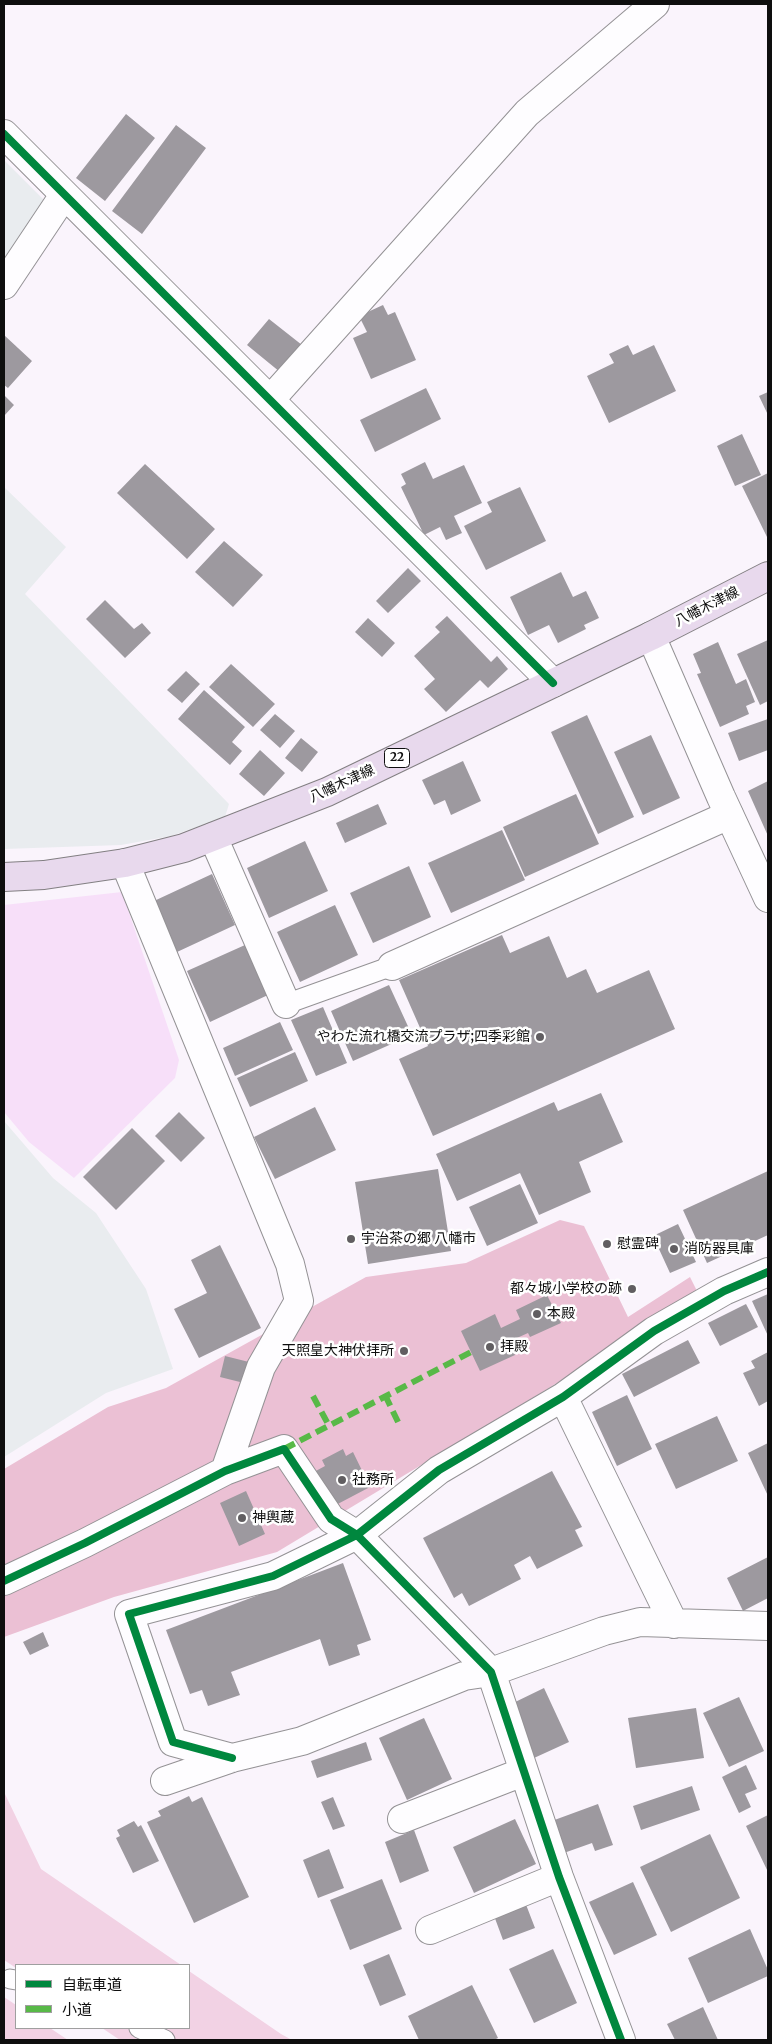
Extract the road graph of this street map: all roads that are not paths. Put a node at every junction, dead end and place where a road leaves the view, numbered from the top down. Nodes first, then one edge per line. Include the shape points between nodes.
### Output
1 (655, 4) edge
2 (4, 134) edge
3 (64, 195) junction
4 (4, 285) edge
5 (270, 400) junction
6 (768, 576) edge
7 (651, 636) junction
8 (553, 683) junction
9 (729, 815) junction
10 (213, 837) junction
11 (125, 863) junction
12 (4, 877) edge
13 (768, 898) edge
14 (392, 966) joint
15 (286, 1004) joint
16 (768, 1272) edge
17 (563, 1397) junction
18 (225, 1471) junction
19 (357, 1535) junction
20 (4, 1581) edge
21 (674, 1624) junction
22 (768, 1626) edge
23 (491, 1672) junction
24 (232, 1758) junction
25 (523, 1772) junction
26 (165, 1781) dead end
27 (402, 1819) dead end
28 (559, 1876) junction
29 (430, 1930) dead end
30 (141, 2029) edge
31 (165, 2040) edge
32 (621, 2040) edge

1 - 5 street via 527,113
2 - 3 street
3 - 4 street
3 - 5 street
5 - 8 street
6 - 7 main road, 八幡木津線 / 22
7 - 8 main road, 八幡木津線 / 22
7 - 9 street
8 - 10 main road, 八幡木津線 / 22 via 327,792
9 - 13 street
9 - 14 street
10 - 11 main road, 八幡木津線 / 22
10 - 15 street
11 - 12 main road, 八幡木津線 / 22 via 44,875
11 - 18 street via 290,1264 299,1301 261,1367
14 - 15 lane
16 - 17 street via 724,1291 654,1331
17 - 19 street via 439,1470
17 - 21 street
18 - 19 street via 284,1449 331,1519
18 - 20 street
19 - 23 street
19 - 24 street via 273,1576 129,1614 173,1742
21 - 22 street
21 - 23 street via 640,1622
23 - 24 street via 464,1676 302,1741
23 - 25 street
24 - 26 street
25 - 27 street
25 - 28 street
28 - 29 street
28 - 32 street
30 - 31 lane

